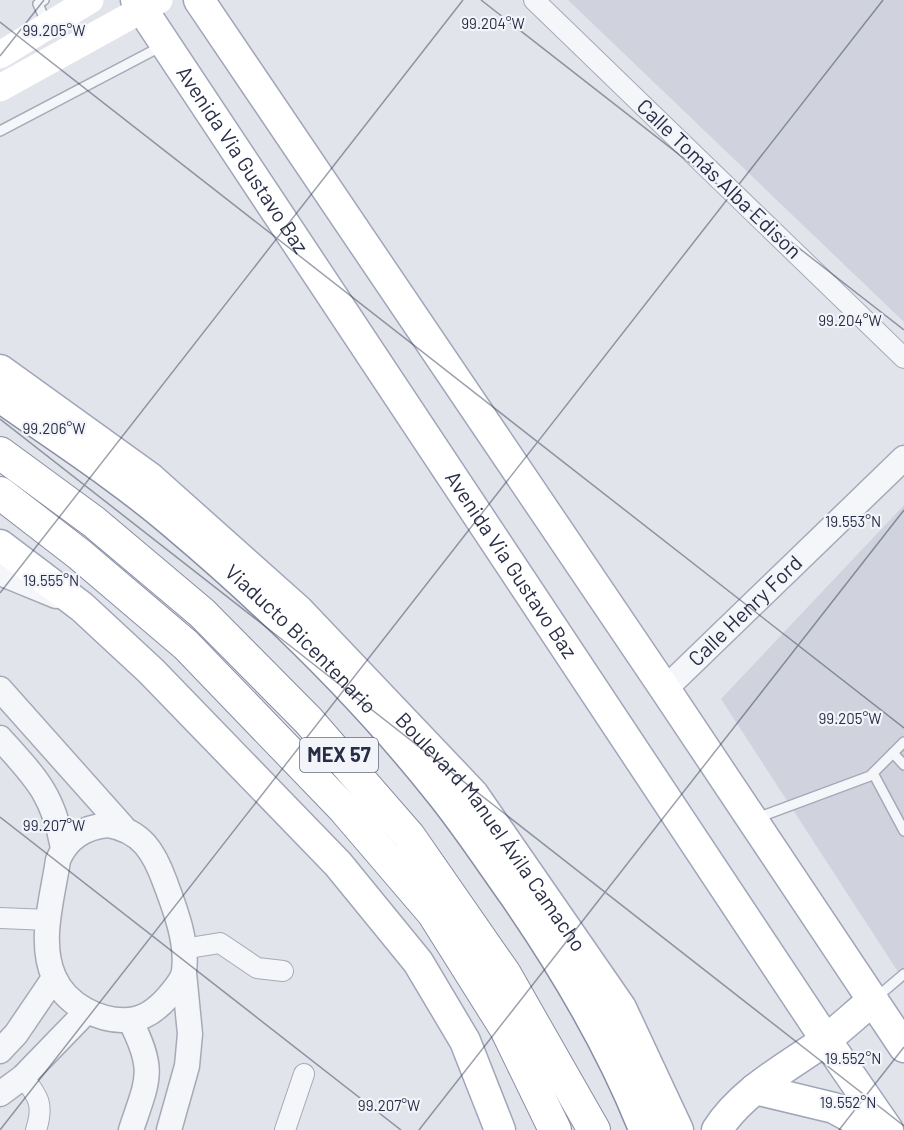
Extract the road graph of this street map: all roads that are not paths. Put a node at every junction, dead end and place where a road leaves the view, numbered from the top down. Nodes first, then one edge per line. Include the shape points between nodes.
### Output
1 (90, 0) edge
2 (199, 0) edge
3 (534, 0) edge
4 (146, 3) edge
5 (46, 13) edge
6 (166, 44) junction
7 (0, 55) edge
8 (0, 88) edge
9 (0, 131) edge
10 (904, 358) edge
11 (0, 370) edge
12 (0, 395) edge
13 (0, 453) edge
14 (904, 458) edge
15 (0, 493) edge
16 (0, 545) edge
17 (0, 573) edge
18 (82, 607) junction
19 (0, 689) edge
20 (665, 689) junction
21 (0, 738) edge
22 (904, 742) edge
23 (893, 753) junction
24 (904, 765) edge
25 (873, 773) junction
26 (752, 820) junction
27 (123, 827) junction
28 (904, 831) edge
29 (63, 848) junction
30 (0, 918) edge
31 (49, 921) junction
32 (184, 961) junction
33 (283, 971) dead end
34 (904, 974) edge
35 (54, 978) junction
36 (873, 1000) junction
37 (86, 1012) junction
38 (130, 1020) junction
39 (826, 1040) junction
40 (904, 1047) edge
41 (0, 1051) edge
42 (304, 1074) dead end
43 (23, 1077) junction
44 (755, 1089) junction
45 (0, 1094) edge
46 (36, 1130) edge
47 (131, 1130) edge
48 (169, 1130) edge
49 (285, 1130) edge
50 (500, 1130) edge
51 (555, 1130) edge
52 (594, 1130) edge
53 (646, 1130) edge
54 (678, 1130) edge
55 (717, 1130) edge
56 (874, 1130) edge
57 (888, 1130) edge

1 - 5 main road
2 - 20 main road
3 - 10 street, Calle Tomás Alba Edison
4 - 6 main road, Avenida Via Gustavo Baz
4 - 8 main road
5 - 7 main road
6 - 9 lane
6 - 39 main road, Avenida Via Gustavo Baz
11 - 54 main road, Boulevard Manuel Ávila Camacho via 150,478 299,610 473,794 621,1008
12 - 53 highway, Viaducto Bicentenario via 172,520 254,593 369,706 441,790 543,935 588,1008
13 - 52 highway, MEX 57 via 94,522 202,612 309,720 409,836 505,974
14 - 20 street, Calle Henry Ford
15 - 51 highway, MEX 57 via 186,645 345,809 433,913 506,1029
16 - 18 main road
17 - 18 street
18 - 50 main road via 150,671 338,864 418,962 465,1041
19 - 27 street
20 - 26 main road
21 - 29 street via 47,795 58,821
22 - 23 lane
23 - 24 lane
23 - 25 lane
25 - 26 lane
25 - 28 lane
26 - 36 main road
27 - 29 street via 93,826
27 - 32 street via 141,839 160,868 176,912
29 - 31 street
30 - 31 street
31 - 35 street via 47,947
32 - 33 street via 220,943 257,968
32 - 38 street via 173,991 159,1007
32 - 48 street via 190,1034 187,1066
34 - 36 lane
35 - 37 street
35 - 41 street
36 - 39 main road
36 - 40 main road
37 - 38 street
37 - 43 street
38 - 47 street via 144,1047 148,1068
39 - 44 main road
39 - 57 main road, Avenida Via Gustavo Baz
42 - 49 street
43 - 45 street
43 - 46 street via 38,1096
44 - 55 main road
44 - 56 main road via 834,1108

